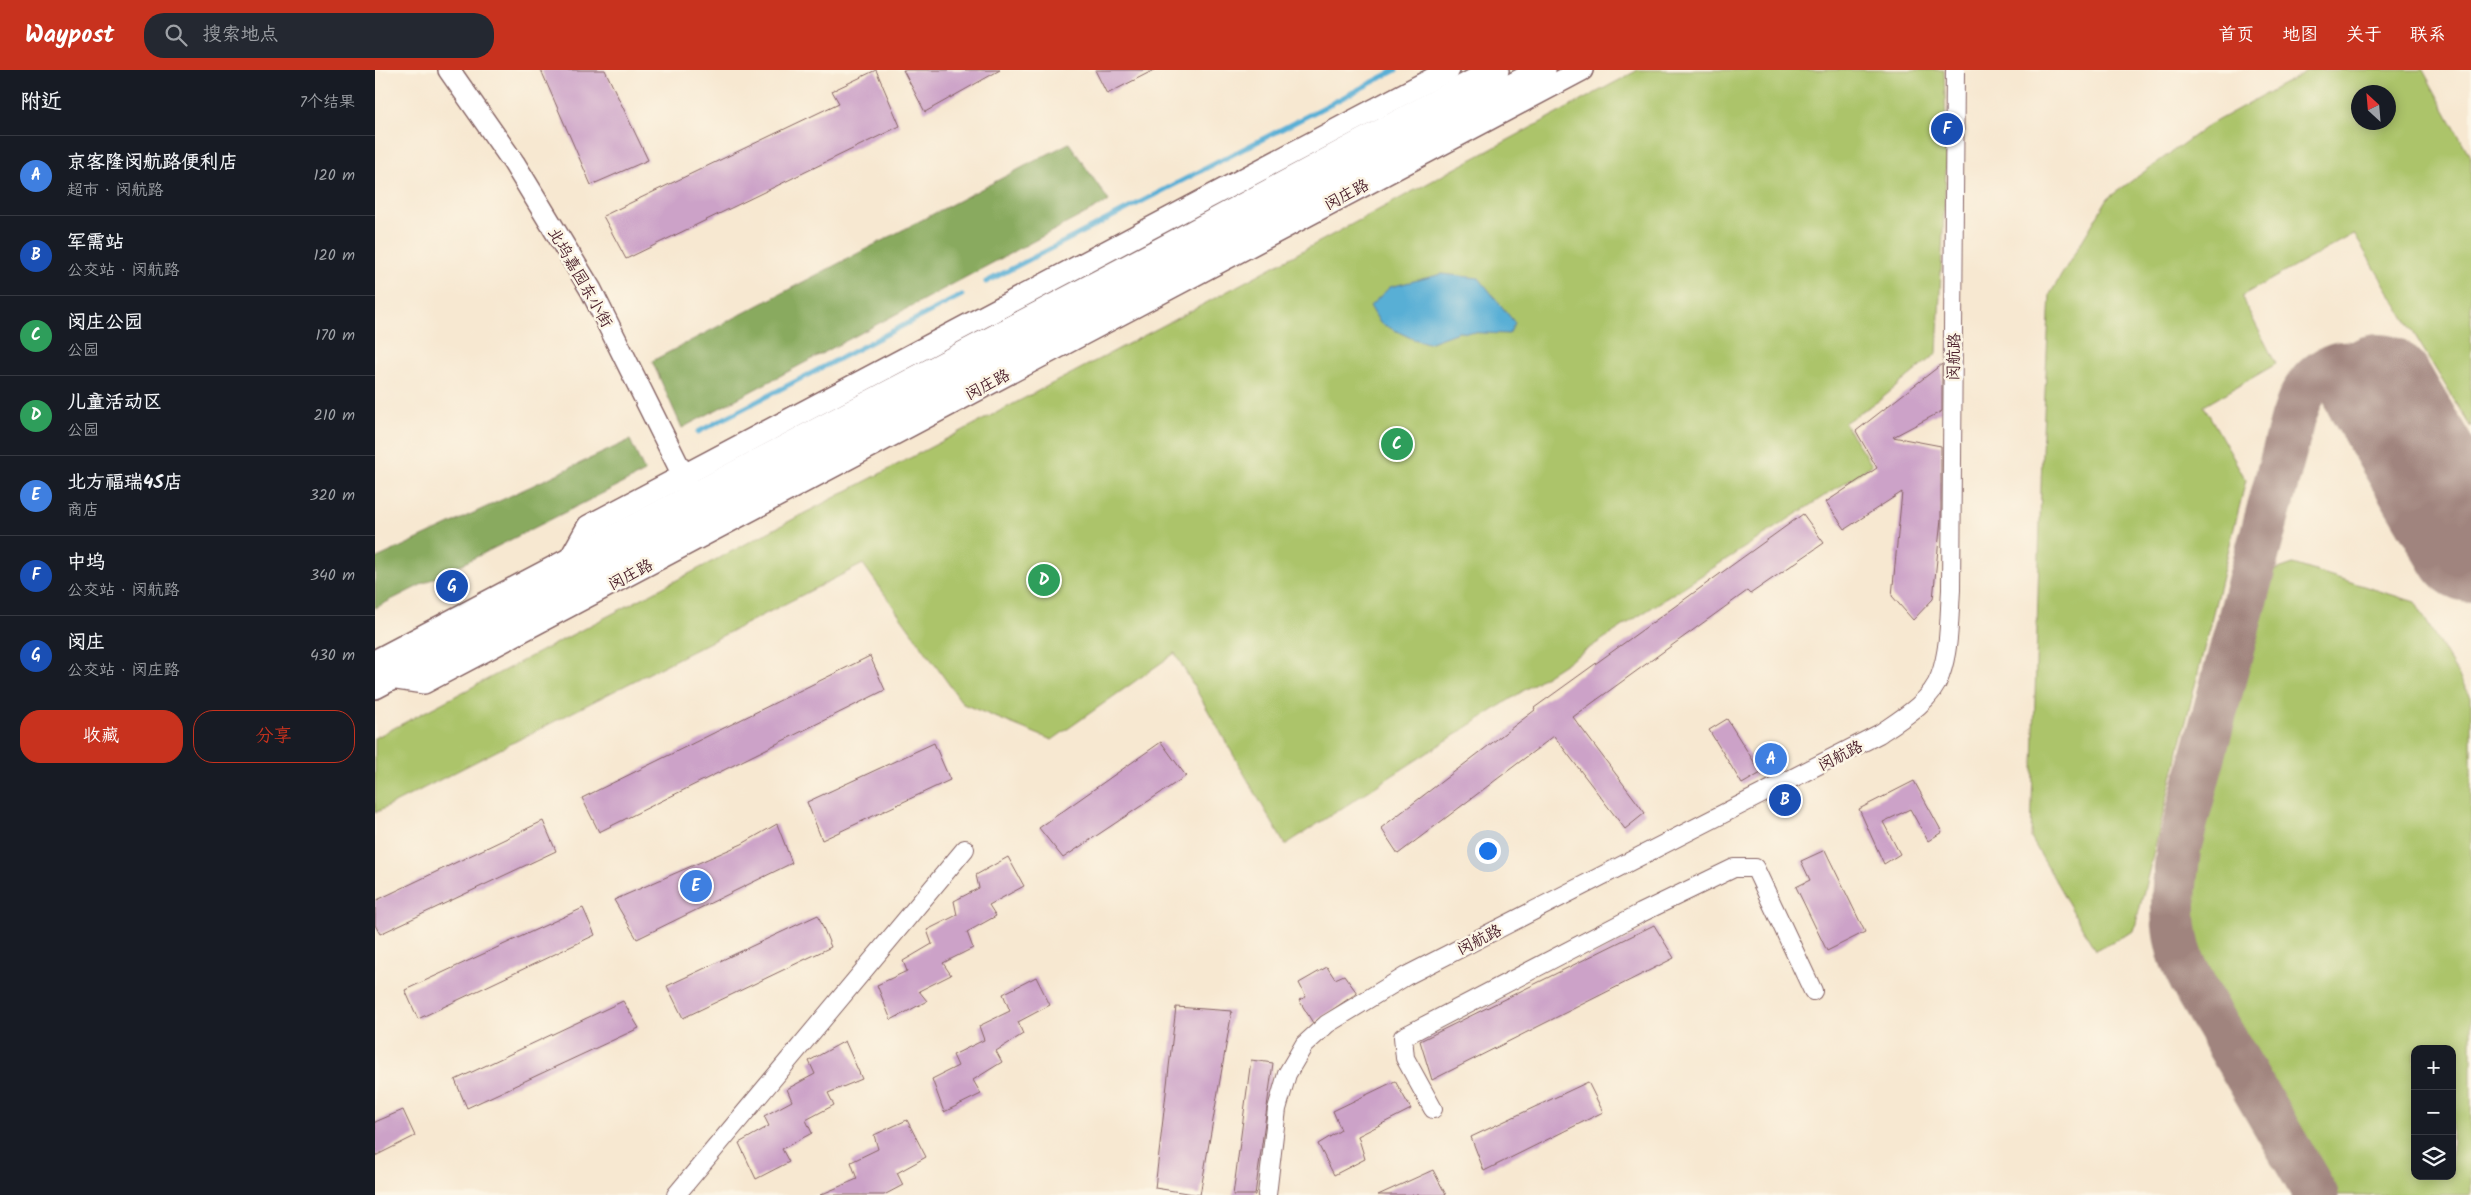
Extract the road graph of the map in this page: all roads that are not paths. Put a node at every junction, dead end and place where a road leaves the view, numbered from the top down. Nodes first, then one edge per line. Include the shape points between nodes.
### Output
1 (449, 70) edge
2 (1449, 70) edge
3 (1496, 70) edge
4 (1543, 70) edge
5 (1582, 70) edge
6 (1955, 70) edge
7 (1166, 256) junction
8 (689, 485) junction
9 (382, 666) edge
10 (965, 850) dead end
11 (1813, 991) dead end
12 (1433, 1109) dead end
13 (676, 1195) edge
14 (1267, 1195) edge

1 - 8 street, 北坞嘉园东小街 via 514,163 591,290
2 - 7 street, 闵庄路
3 - 7 main road, 闵庄路
4 - 7 main road, 闵庄路
5 - 7 street, 闵庄路
6 - 14 street, 闵航路 via 1951,590 1947,645 1940,677 1923,701 1879,734 1406,976 1327,1024 1303,1045 1287,1074 1277,1109
7 - 8 main road, 闵庄路
7 - 9 main road, 闵庄路
8 - 9 main road, 闵庄路 via 568,562
10 - 13 street
11 - 12 street via 1755,868 1734,868 1403,1037 1405,1058

